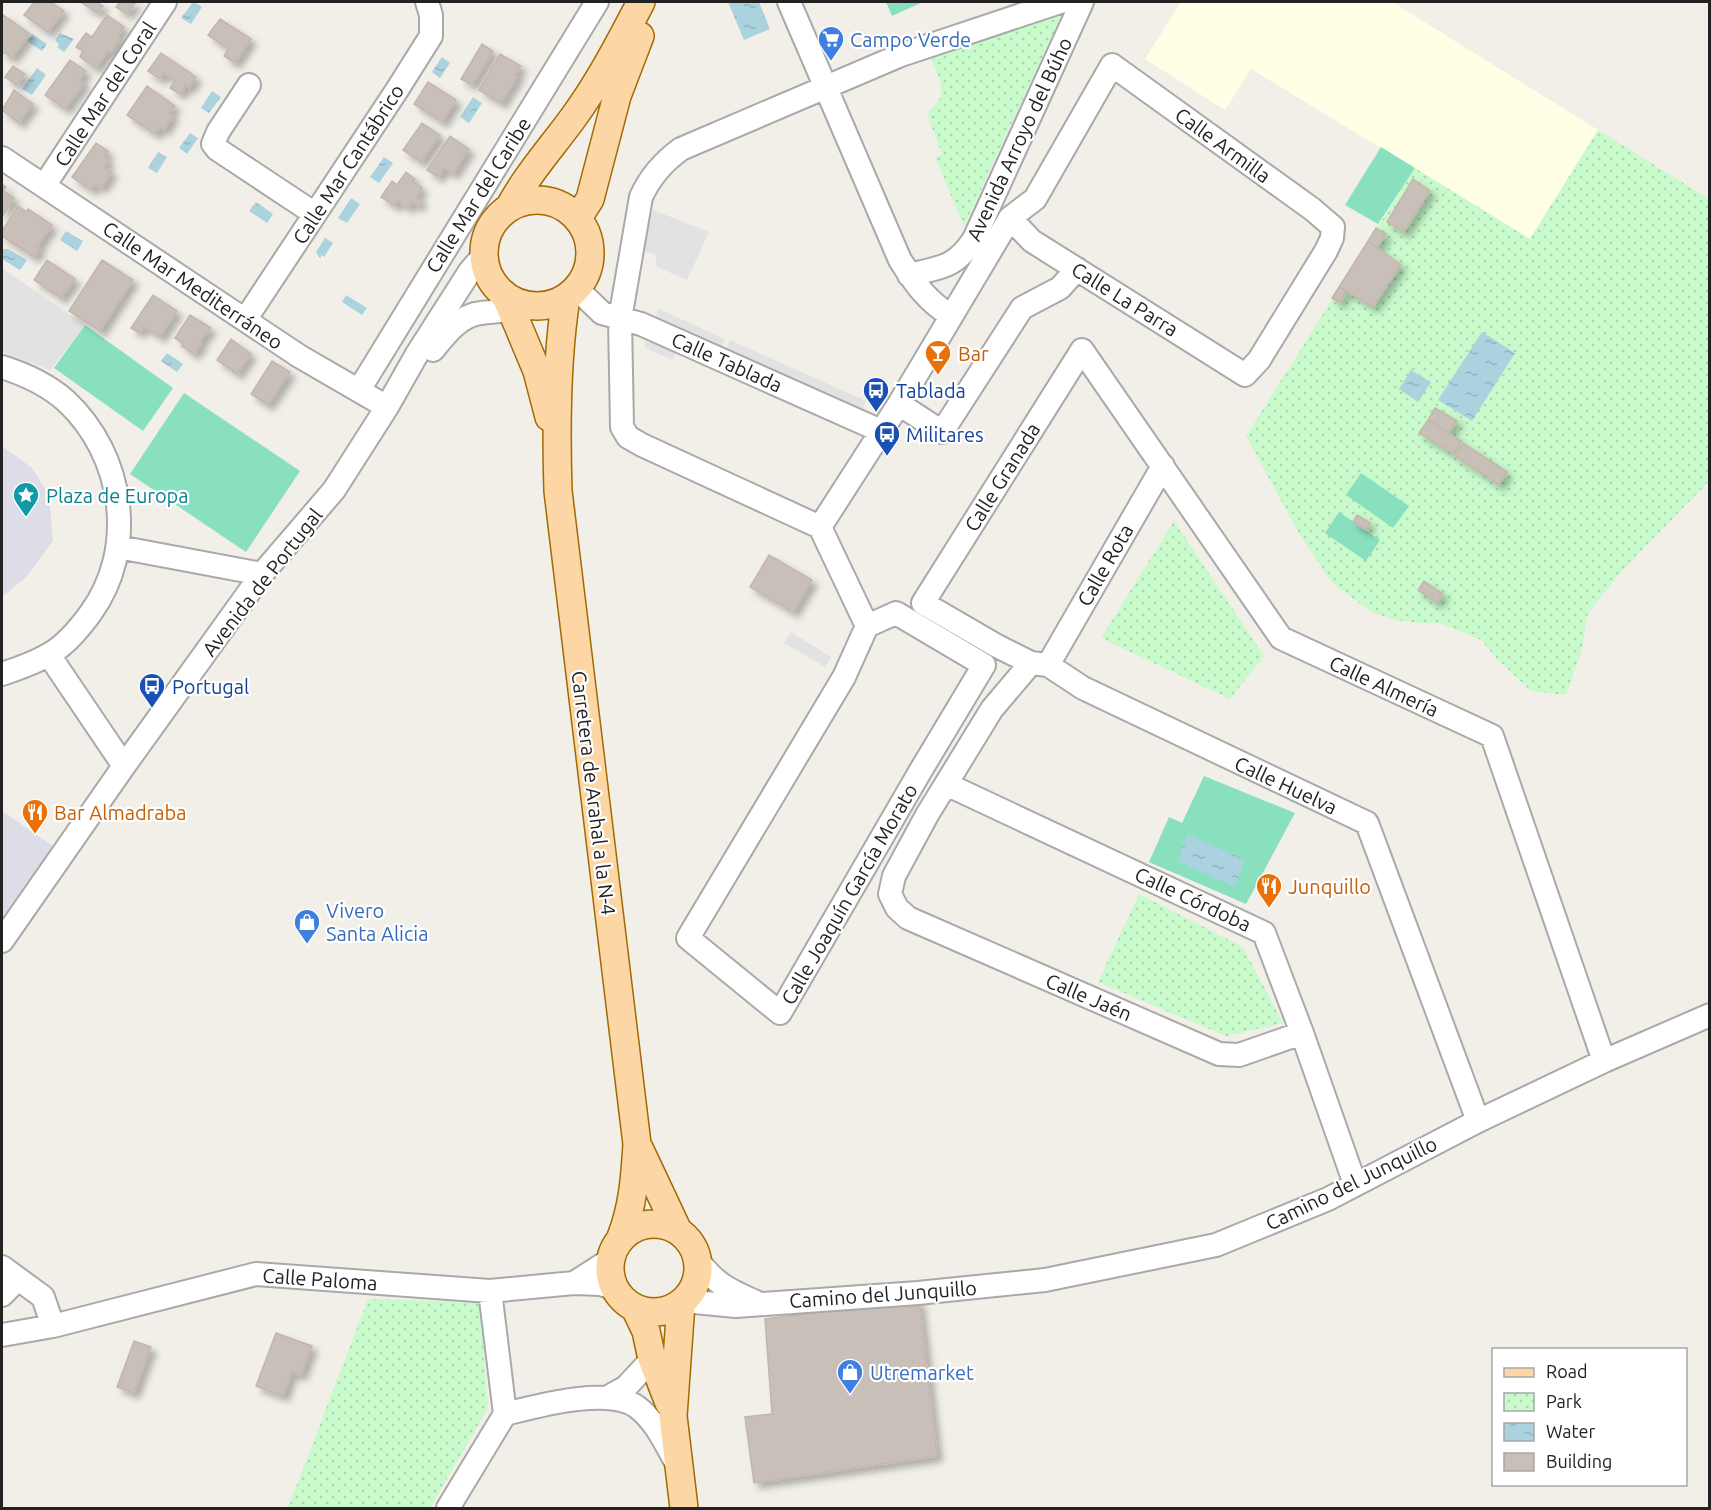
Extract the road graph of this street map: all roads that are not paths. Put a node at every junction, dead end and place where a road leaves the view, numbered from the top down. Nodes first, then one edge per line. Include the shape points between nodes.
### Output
1 (165, 2) edge
2 (427, 2) edge
3 (597, 2) edge
4 (641, 2) edge
5 (653, 2) edge
6 (789, 2) edge
7 (1060, 2) edge
8 (1082, 2) edge
9 (249, 85) dead end
10 (824, 86) junction
11 (2, 158) edge
12 (44, 186) junction
13 (509, 208) junction
14 (315, 214) junction
15 (578, 218) junction
16 (1010, 218) junction
17 (484, 255) junction
18 (1077, 269) junction
19 (909, 275) junction
20 (572, 294) junction
21 (513, 304) junction
22 (951, 316) junction
23 (620, 319) junction
24 (245, 320) junction
25 (1082, 350) joint
26 (2, 367) edge
27 (1245, 375) joint
28 (359, 390) junction
29 (390, 402) junction
30 (899, 404) junction
31 (881, 431) junction
32 (556, 441) junction
33 (1163, 466) junction
34 (820, 527) junction
35 (118, 547) junction
36 (262, 574) junction
37 (923, 603) joint
38 (867, 626) junction
39 (49, 655) junction
40 (1040, 664) junction
41 (2, 674) edge
42 (124, 766) junction
43 (946, 784) junction
44 (890, 894) joint
45 (2, 941) edge
46 (1710, 1015) edge
47 (1302, 1034) junction
48 (1604, 1061) junction
49 (1478, 1121) junction
50 (638, 1144) junction
51 (1355, 1184) junction
52 (678, 1231) junction
53 (616, 1249) junction
54 (697, 1259) junction
55 (10, 1273) edge
56 (574, 1283) junction
57 (614, 1288) junction
58 (490, 1291) junction
59 (2, 1295) edge
60 (682, 1302) junction
61 (758, 1303) junction
62 (635, 1308) junction
63 (53, 1326) junction
64 (2, 1335) edge
65 (652, 1359) junction
66 (608, 1397) junction
67 (505, 1414) junction
68 (673, 1416) junction
69 (679, 1467) junction
70 (448, 1509) edge
71 (684, 1509) edge

1 - 12 street, Calle Mar del Coral
2 - 14 street, Calle Mar Cantábrico via 431,36
3 - 28 street, Calle Mar del Caribe
4 - 13 main road via 601,76 519,188
5 - 15 main road via 617,96 590,200
6 - 10 street
7 - 10 street via 901,55
8 - 19 street, Avenida Arroyo del Búho via 974,239 951,264
9 - 14 street via 213,144
10 - 19 street
10 - 23 street via 681,149 660,167 641,197
11 - 12 street, Calle Mar Mediterráneo
12 - 24 street, Calle Mar Mediterráneo
13 - 15 main road via 537,200 559,205
13 - 17 main road via 490,228
14 - 24 street, Calle Mar Cantábrico
15 - 20 main road via 588,235 591,254 587,273
16 - 18 street, Calle La Parra via 1032,241
16 - 22 street
16 - 27 street, Calle Armilla via 1035,199 1112,65 1333,227 1326,252 1259,360
17 - 21 main road via 491,280
17 - 29 street, Avenida de Portugal via 470,271
18 - 27 street, Calle La Parra
18 - 30 street via 1060,288 1022,308 942,432
19 - 22 street via 927,299
20 - 21 main road via 543,306
20 - 23 street, Calle Tablada
20 - 32 main road, Carretera de Arahal a la N-4 via 560,339
21 - 29 street, Avenida de Portugal via 466,318 448,332
21 - 32 main road, Carretera de Arahal a la N-4
22 - 30 street
23 - 31 street, Calle Tablada via 641,324
23 - 34 street via 622,427 628,437
24 - 28 street, Calle Mar Mediterráneo
25 - 33 street, Calle Almería
25 - 37 street, Calle Granada
26 - 35 street via 36,381 65,400 92,433 114,479
28 - 29 street, Calle Mar Mediterráneo
29 - 36 street, Avenida de Portugal via 334,490
30 - 31 street
31 - 34 street
32 - 50 main road, Carretera de Arahal a la N-4 via 558,491
33 - 40 street, Calle Rota
33 - 48 street, Calle Almería via 1281,638 1492,736
34 - 38 street
35 - 36 street
35 - 39 street via 106,588 96,606
36 - 42 street, Avenida de Portugal
37 - 40 street, Calle Huelva via 997,646
38 - 38 street, Calle Joaquín García Morato via 844,677 688,938 780,1013 984,665 896,613
39 - 41 street
39 - 42 street
40 - 43 street, Calle Rota via 992,709
40 - 49 street, Calle Huelva via 1367,823
42 - 45 street, Avenida de Portugal
43 - 44 street, Calle Rota via 894,876
43 - 47 street, Calle Córdoba via 1264,933
44 - 47 street, Calle Jaén via 908,918 1219,1054 1239,1055
46 - 48 street, Camino del Junquillo
47 - 51 street, Calle Córdoba
48 - 49 street, Camino del Junquillo
49 - 51 street, Camino del Junquillo
50 - 52 main road, Carretera de Arahal a la N-4
50 - 53 main road, Carretera de Arahal a la N-4 via 629,1217
51 - 61 street, Camino del Junquillo via 1216,1245 1045,1280
52 - 53 main road via 655,1223 643,1225 631,1230
52 - 54 main road via 692,1244
53 - 56 street, Calle Paloma
53 - 57 main road via 610,1273
54 - 60 main road via 693,1289
54 - 61 street, Camino del Junquillo via 710,1276 729,1290
55 - 59 street
55 - 63 street via 43,1297
56 - 57 street, Calle Paloma
56 - 58 street, Calle Paloma
57 - 62 main road
58 - 63 street, Calle Paloma via 256,1274
58 - 67 street
60 - 61 street, Camino del Junquillo via 736,1306
60 - 62 main road via 659,1312
60 - 68 main road
62 - 65 main road via 646,1331
63 - 64 street, Calle Paloma
65 - 66 street via 626,1387
65 - 68 main road
66 - 67 street via 550,1402
66 - 69 street via 636,1406 650,1419
67 - 70 street
68 - 69 main road
69 - 71 main road

